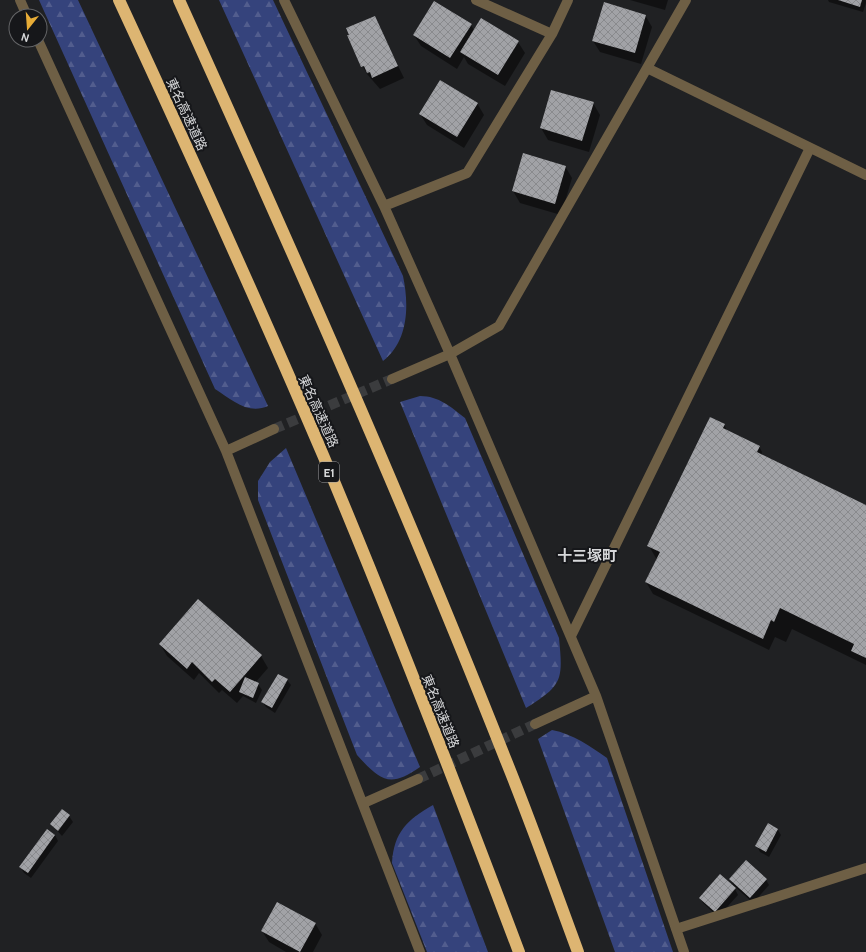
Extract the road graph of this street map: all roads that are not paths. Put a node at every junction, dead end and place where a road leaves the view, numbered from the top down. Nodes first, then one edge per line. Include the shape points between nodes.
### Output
1 (119, 0) edge
2 (179, 0) edge
3 (284, 0) edge
4 (476, 0) edge
5 (568, 0) edge
6 (686, 0) edge
7 (552, 34) junction
8 (42, 48) edge
9 (647, 68) junction
10 (810, 148) junction
11 (866, 175) edge
12 (384, 206) junction
13 (450, 354) junction
14 (392, 379) tunnel mouth
15 (274, 429) tunnel mouth
16 (226, 451) junction
17 (571, 636) junction
18 (596, 696) junction
19 (535, 724) tunnel mouth
20 (418, 779) tunnel mouth
21 (364, 804) junction
22 (866, 868) edge
23 (676, 929) junction
24 (420, 952) edge
25 (519, 952) edge
26 (578, 952) edge
27 (684, 952) edge

1 - 25 highway, 東名高速道路 / E1 via 205,185 323,456 455,782
2 - 26 highway via 370,432 505,758
3 - 12 street
4 - 7 street
5 - 7 street
6 - 9 street
7 - 12 street via 467,173
8 - 16 street
9 - 10 street
9 - 13 street via 499,326
10 - 11 street
10 - 17 street
12 - 13 street
13 - 14 street
13 - 17 street
15 - 16 street
16 - 21 street
17 - 18 street
18 - 19 street
18 - 23 street
20 - 21 street
21 - 24 street
22 - 23 street
23 - 27 street

